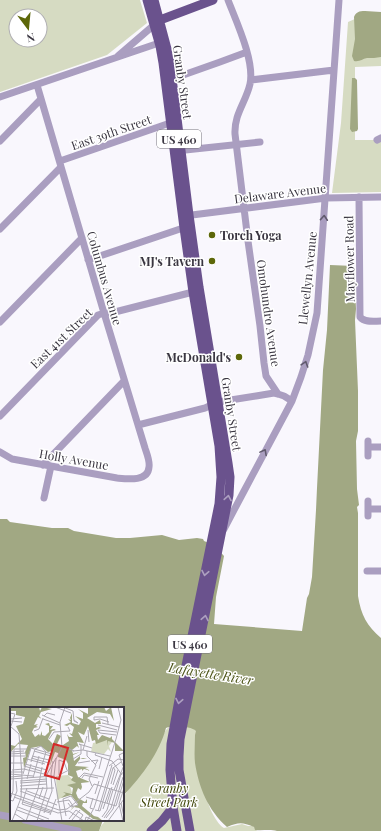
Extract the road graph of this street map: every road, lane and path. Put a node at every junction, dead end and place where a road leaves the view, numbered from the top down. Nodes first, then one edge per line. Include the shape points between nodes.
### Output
1 (147, 0) edge
2 (154, 0) edge
3 (213, 0) edge
4 (228, 0) edge
5 (339, 0) edge
6 (157, 22) junction
7 (159, 44) junction
8 (247, 52) junction
9 (115, 58) junction
10 (334, 70) junction
11 (172, 79) junction
12 (251, 80) junction
13 (37, 85) junction
14 (0, 97) edge
15 (41, 99) junction
16 (170, 123) junction
17 (0, 141) edge
18 (260, 142) dead end
19 (236, 144) junction
20 (177, 151) junction
21 (60, 164) junction
22 (359, 197) junction
23 (381, 197) edge
24 (326, 198) junction
25 (244, 208) junction
26 (185, 216) junction
27 (187, 227) junction
28 (0, 229) edge
29 (82, 238) junction
30 (88, 260) junction
31 (196, 291) junction
32 (104, 313) junction
33 (381, 321) edge
34 (0, 322) edge
35 (124, 381) junction
36 (278, 394) junction
37 (292, 401) junction
38 (215, 403) junction
39 (0, 416) edge
40 (138, 425) junction
41 (381, 447) edge
42 (0, 452) edge
43 (368, 456) dead end
44 (47, 466) junction
45 (145, 475) joint
46 (44, 498) dead end
47 (368, 501) dead end
48 (381, 509) edge
49 (217, 536) junction
50 (367, 571) dead end
51 (381, 571) edge
52 (175, 752) junction
53 (173, 807) junction
54 (0, 815) edge
55 (10, 817) edge
56 (30, 821) edge
57 (78, 831) edge
58 (152, 831) edge
59 (177, 831) edge
60 (190, 831) edge

1 - 6 main road, Granby Street / US 460
2 - 6 main road, Granby Street / US 460
3 - 6 main road
4 - 8 street, Omohundro Avenue
5 - 10 street, Llewellyn Avenue
6 - 7 main road, Granby Street / US 460
6 - 9 street
6 - 11 main road, Granby Street / US 460 via 169,55
7 - 9 street
7 - 16 main road, Granby Street / US 460
8 - 11 street
8 - 12 street, Omohundro Avenue
9 - 13 street
10 - 12 street
10 - 24 street, Llewellyn Avenue
11 - 20 main road, Granby Street / US 460
12 - 19 street, Omohundro Avenue via 235,121
13 - 14 street
13 - 15 street, Columbus Avenue
15 - 17 street
15 - 21 street, Columbus Avenue
16 - 20 main road, Granby Street / US 460
16 - 21 street, East 39th Street
18 - 19 street
19 - 20 street
19 - 25 street, Omohundro Avenue
20 - 26 main road, Granby Street / US 460
21 - 28 street, East 39th Street
21 - 29 street, Columbus Avenue
22 - 23 street, Delaware Avenue
22 - 24 street, Delaware Avenue
22 - 33 street, Mayflower Road via 360,317 366,322
24 - 25 street, Delaware Avenue
37 -> 24 street, Llewellyn Avenue via 308,355 317,313
25 - 26 street, Delaware Avenue
25 - 36 street, Omohundro Avenue via 265,369
26 - 27 main road, Granby Street / US 460
27 - 30 street
27 - 31 main road, Granby Street / US 460
29 - 30 street, Columbus Avenue
29 - 34 street
30 - 32 street, Columbus Avenue
31 - 32 street, East 41st Street
31 - 38 main road, Granby Street / US 460
32 - 35 street, Columbus Avenue
32 - 39 street, East 41st Street via 98,315
35 - 40 street, Columbus Avenue
35 - 44 street
36 - 37 street
36 - 38 street
49 -> 37 street, Llewellyn Avenue
38 - 40 street via 205,408
38 - 49 main road, Granby Street / US 460 via 230,477 229,495
40 - 45 street, Columbus Avenue via 149,464
41 - 43 street via 368,444
42 - 44 street, Holly Avenue via 12,458
44 - 45 street, Holly Avenue via 117,478 138,478
44 - 46 street
47 - 48 street via 368,513
49 - 52 main road, Granby Street / US 460 via 179,700
50 - 51 street
52 - 53 main road, Granby Street / US 460 via 170,770
52 - 60 main road, Granby Street / US 460
53 - 58 main road
53 - 59 main road, Granby Street / US 460
54 - 55 street
56 - 57 street

